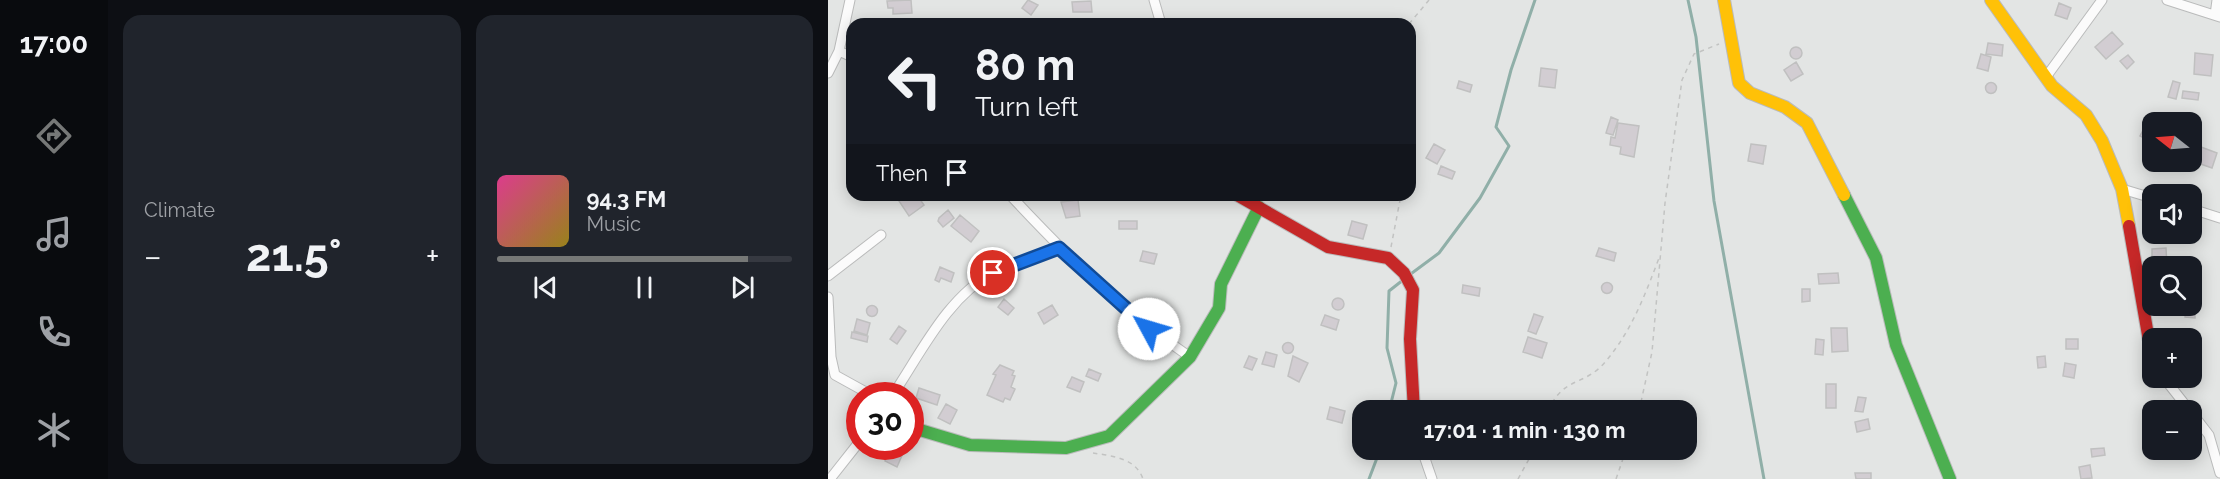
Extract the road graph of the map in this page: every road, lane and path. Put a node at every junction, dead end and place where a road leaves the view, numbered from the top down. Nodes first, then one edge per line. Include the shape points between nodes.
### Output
1 (850, 0) edge
2 (1154, 0) edge
3 (1429, 0) edge
4 (1724, 0) edge
5 (1991, 0) edge
6 (2102, 0) edge
7 (2167, 0) edge
8 (2217, 0) edge
9 (2218, 16) edge
10 (846, 18) edge
11 (1159, 18) edge
12 (1414, 18) edge
13 (846, 19) edge
14 (1711, 47) dead end
15 (839, 51) junction
16 (846, 54) edge
17 (828, 73) edge
18 (2046, 77) junction
19 (2122, 189) junction
20 (2142, 195) edge
21 (1016, 201) edge
22 (1248, 201) edge
23 (1400, 201) edge
24 (1258, 207) junction
25 (2202, 212) edge
26 (2220, 218) edge
27 (881, 235) dead end
28 (1059, 248) junction
29 (1661, 254) junction
30 (1388, 258) junction
31 (828, 276) edge
32 (828, 297) edge
33 (2147, 328) edge
34 (1190, 357) junction
35 (831, 375) edge
36 (846, 382) edge
37 (901, 382) edge
38 (2172, 388) edge
39 (1413, 400) edge
40 (1554, 400) edge
41 (1641, 400) edge
42 (2181, 400) edge
43 (2202, 426) edge
44 (924, 431) edge
45 (1089, 452) dead end
46 (846, 459) edge
47 (1425, 460) edge
48 (1528, 460) edge
49 (1623, 460) edge
50 (2220, 473) edge
51 (830, 479) edge
52 (1143, 479) edge
53 (1432, 479) edge
54 (1518, 479) edge
55 (1616, 479) edge
56 (1950, 479) edge

1 - 10 street
2 - 11 street
3 - 12 path
4 - 56 street via 1739,83 1752,95 1791,109 1807,123 1876,258 1896,345
5 - 18 street
6 - 18 street
7 - 9 street
8 - 9 street
13 - 15 street
14 - 29 path via 1694,54 1682,80
15 - 16 street
15 - 17 street
18 - 19 street via 2096,128
19 - 20 street
19 - 33 street
21 - 28 street
22 - 24 street
23 - 30 path
24 - 30 street via 1328,247
24 - 34 street via 1221,284 1219,308
25 - 26 street
27 - 31 street
28 - 34 street via 1120,306
28 - 37 street via 993,273 968,292 949,309
29 - 40 path via 1632,324 1605,363 1566,386
29 - 41 path via 1652,352
30 - 39 street via 1410,280 1413,290 1410,339
32 - 35 street
34 - 44 street via 1123,425 1103,439 1066,448 970,445
35 - 36 street
38 - 42 street
43 - 50 street via 2209,435
45 - 52 path via 1128,461
46 - 51 street
47 - 53 street
48 - 54 path
49 - 55 path

